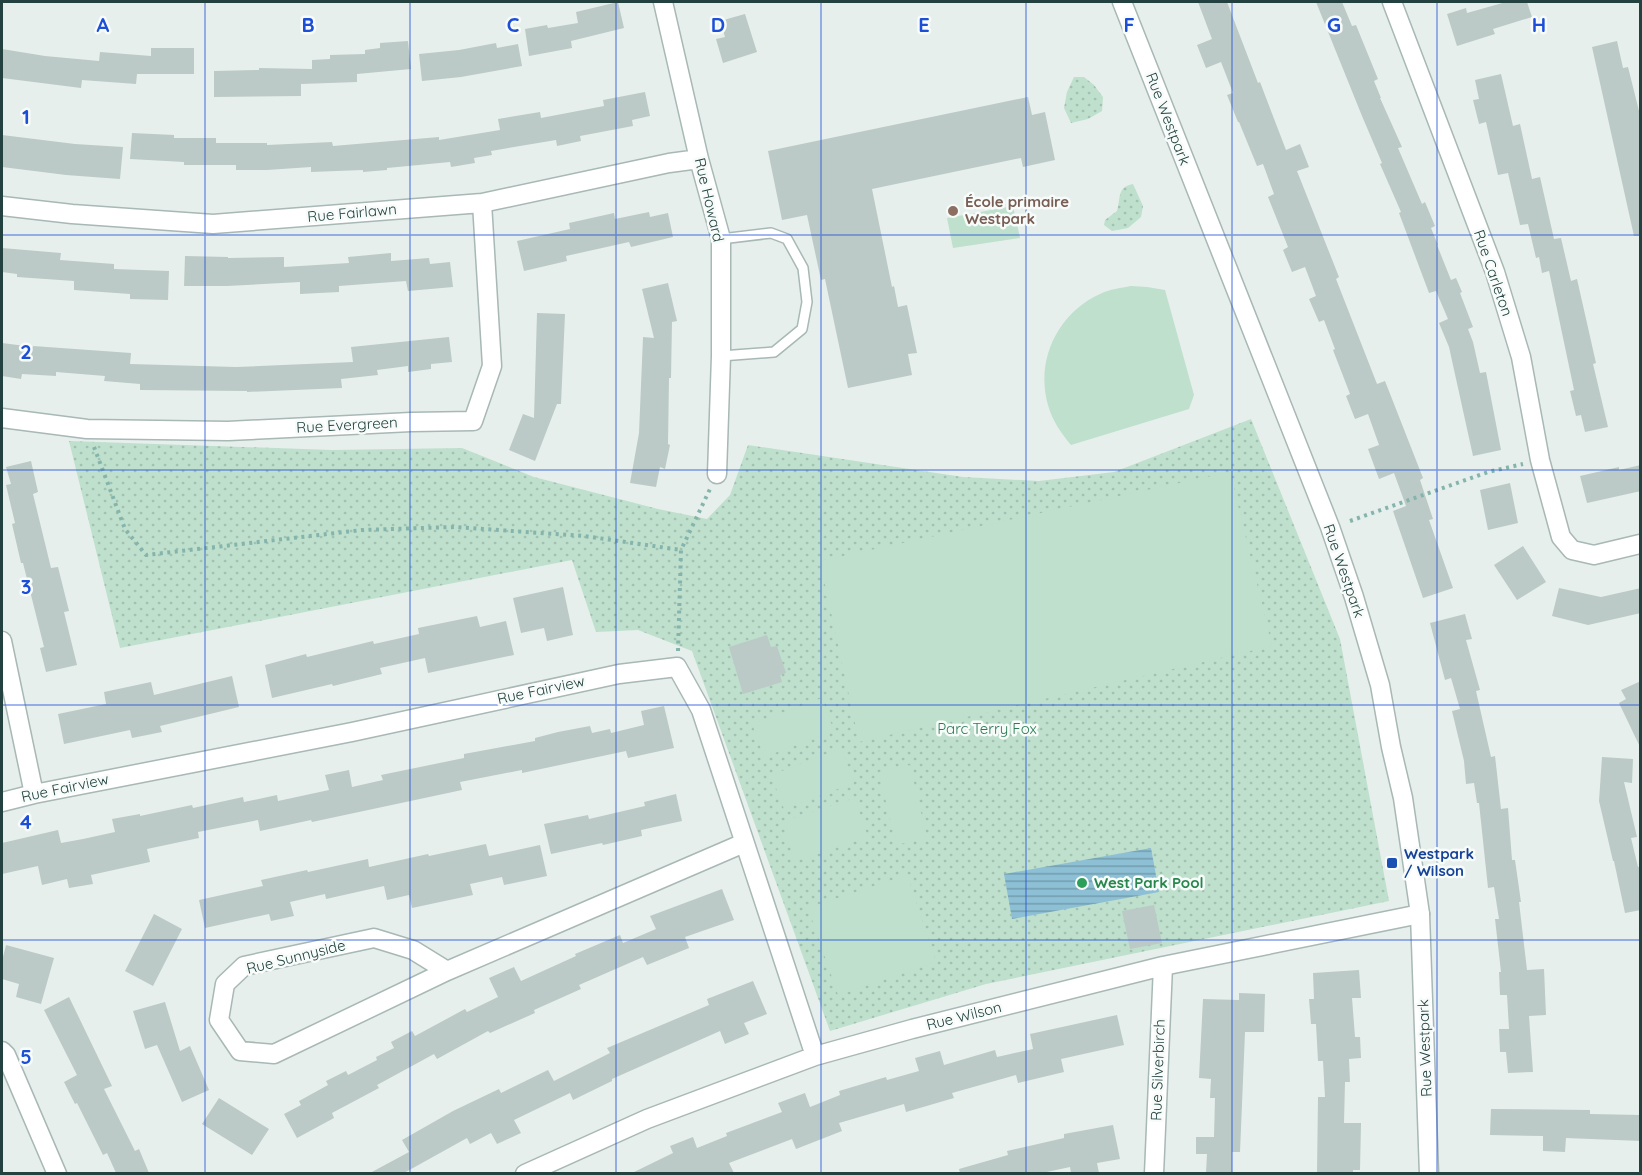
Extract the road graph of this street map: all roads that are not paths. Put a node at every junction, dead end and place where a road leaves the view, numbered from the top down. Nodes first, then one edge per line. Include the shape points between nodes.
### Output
1 (663, 2) edge
2 (1122, 2) edge
3 (1392, 2) edge
4 (699, 159) junction
5 (482, 203) junction
6 (2, 206) edge
7 (721, 239) junction
8 (721, 356) junction
9 (2, 418) edge
10 (717, 474) road end
11 (1641, 544) edge
12 (2, 641) edge
13 (34, 794) junction
14 (2, 802) edge
15 (744, 843) junction
16 (1420, 914) junction
17 (1163, 966) junction
18 (447, 972) junction
19 (2, 1052) edge
20 (815, 1056) junction
21 (57, 1173) edge
22 (525, 1173) edge
23 (1154, 1173) edge
24 (1430, 1173) edge

1 - 4 street, Rue Howard
2 - 16 street, Rue Westpark via 1354,597 1380,685 1403,798
3 - 11 street, Rue Carleton via 1495,272 1521,357 1540,460 1561,537 1572,550 1594,555
4 - 5 street, Rue Fairlawn
4 - 7 street, Rue Howard
5 - 6 street, Rue Fairlawn via 213,225
5 - 9 street, Rue Evergreen via 492,366 472,421 228,431 87,429
7 - 8 street, Rue Howard
7 - 8 lane via 771,232 787,239 802,267 807,302 802,329 774,352
8 - 10 street, Rue Howard
12 - 13 street
13 - 14 street, Rue Fairview
13 - 15 street, Rue Fairview via 619,674 677,667 701,710
15 - 18 street, Rue Sunnyside
15 - 20 street
16 - 17 street, Rue Wilson
16 - 24 street, Rue Westpark
17 - 20 street, Rue Wilson
17 - 23 street, Rue Silverbirch
18 - 18 street, Rue Sunnyside via 413,950 374,938 301,953 244,966 225,984 219,1020 240,1051 274,1054
19 - 21 street
20 - 22 street, Rue Wilson via 646,1119

